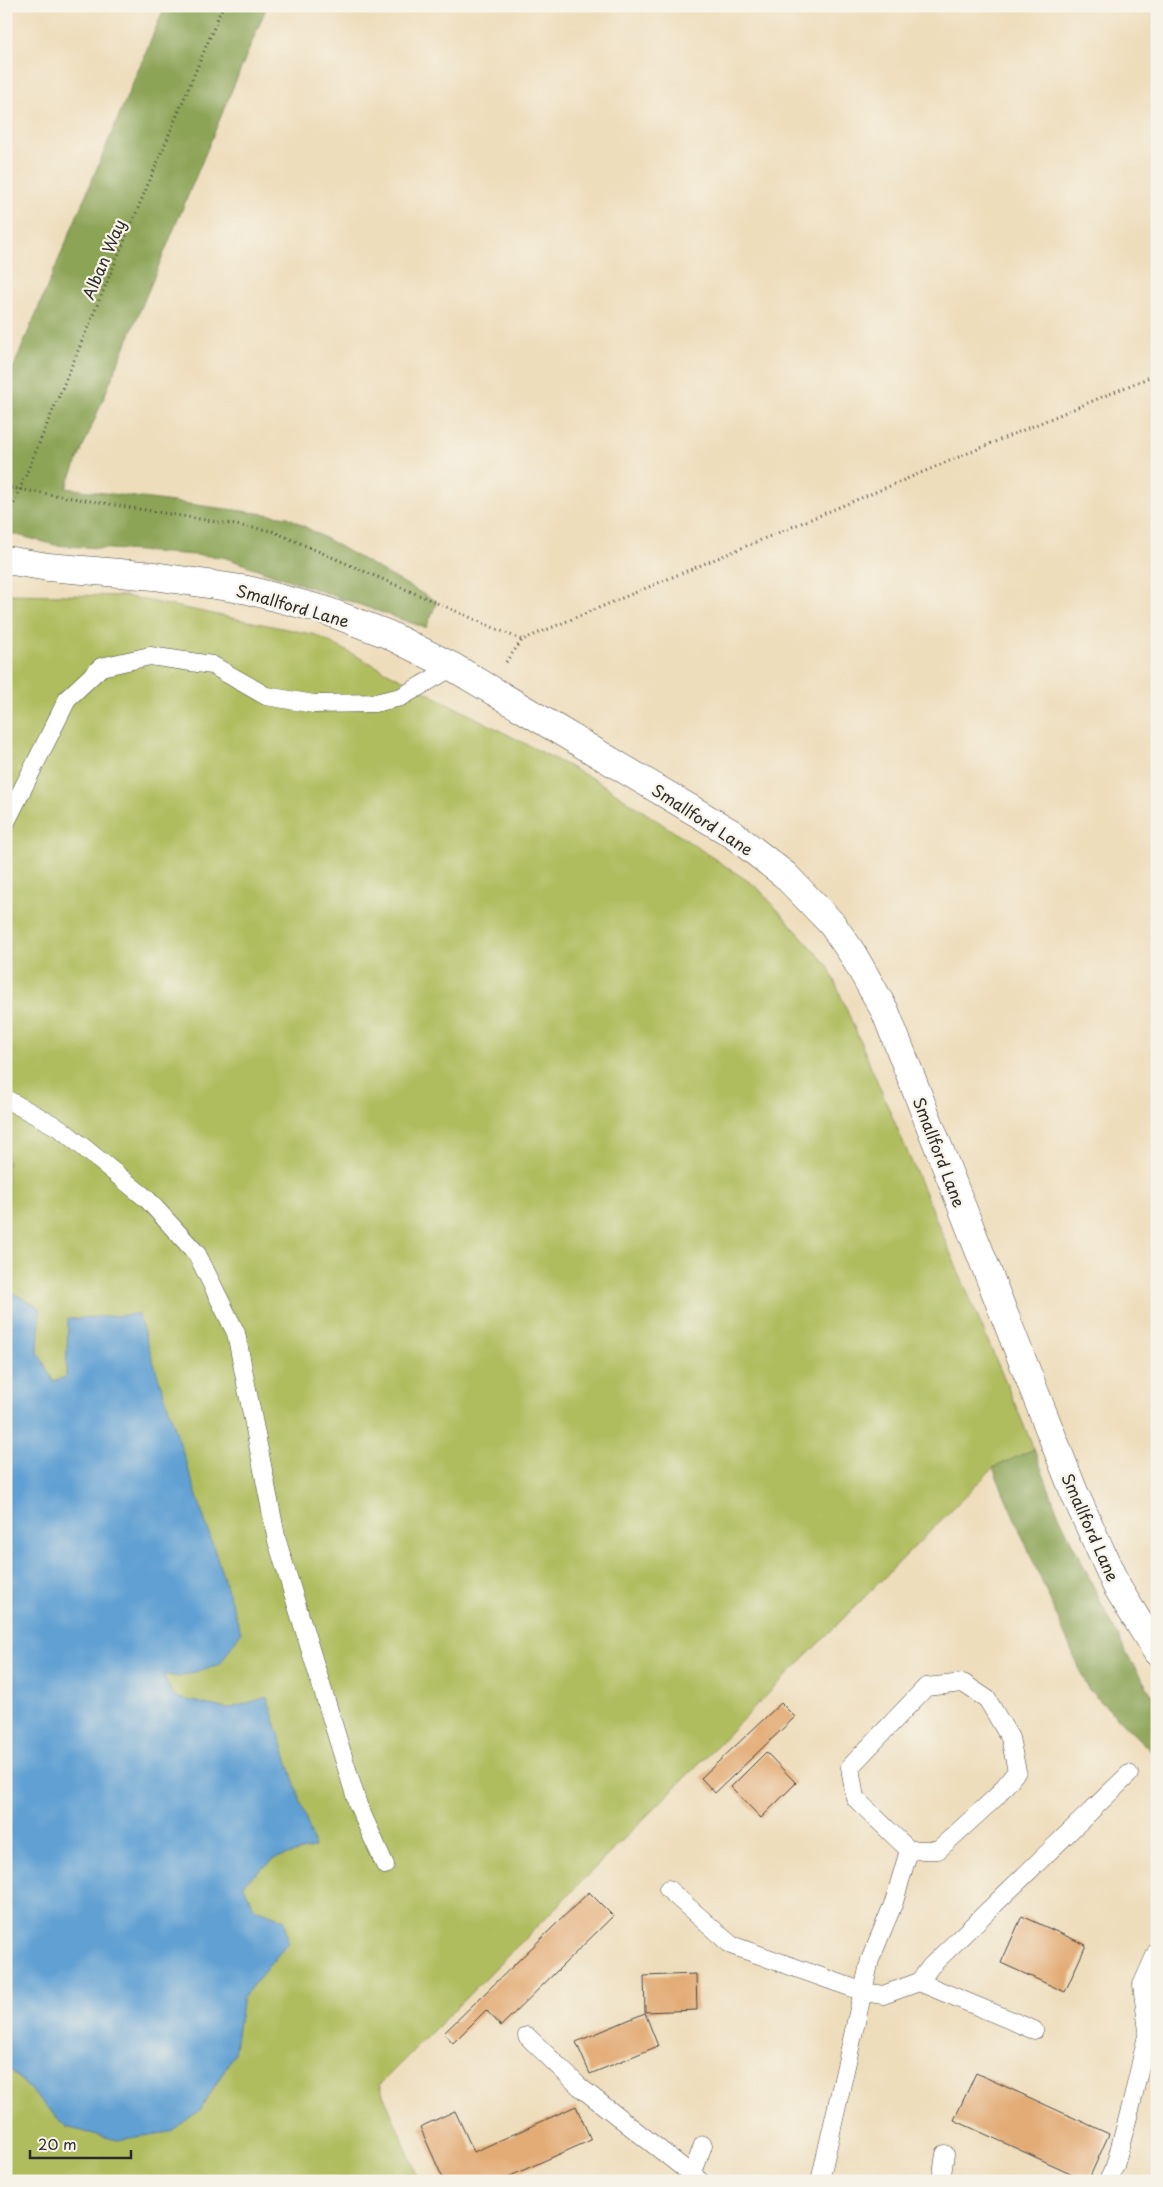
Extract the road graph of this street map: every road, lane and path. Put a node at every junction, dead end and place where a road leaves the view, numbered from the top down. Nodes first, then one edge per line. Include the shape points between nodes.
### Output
1 (223, 6) edge
2 (1157, 374) edge
3 (6, 487) edge
4 (20, 488) junction
5 (6, 522) edge
6 (11, 561) edge
7 (454, 667) junction
8 (6, 822) edge
9 (6, 1100) edge
10 (1157, 1652) edge
11 (1129, 1774) dead end
12 (909, 1850) junction
13 (385, 1865) dead end
14 (668, 1889) dead end
15 (1157, 1951) edge
16 (919, 1982) junction
17 (864, 1992) junction
18 (1034, 2030) dead end
19 (1152, 2032) edge
20 (527, 2036) dead end
21 (703, 2145) dead end
22 (945, 2154) dead end
23 (695, 2179) edge
24 (820, 2181) edge
25 (941, 2181) edge
26 (1108, 2181) edge

1 - 4 path, Alban Way
2 - 4 path via 522,640 272,531
3 - 4 path
4 - 5 path, Alban Way
6 - 7 street, Smallford Lane via 248,590 324,610 387,634
7 - 8 lane via 401,697 375,703 314,704 266,696 212,665 150,656 101,667 68,698
7 - 10 street, Smallford Lane via 731,832 785,875 832,924 885,1011 1074,1492 1117,1587
9 - 13 lane via 61,1129 147,1199 197,1254 236,1333 277,1541 358,1805
11 - 16 lane via 931,1966
12 - 12 lane via 855,1798 850,1767 926,1687 963,1683 987,1699 1010,1738 1017,1770 996,1797 938,1850
12 - 17 lane via 894,1902 870,1960
14 - 17 lane via 731,1945
15 - 19 lane via 1142,1985
16 - 17 lane via 883,1995
16 - 18 lane
17 - 24 lane
19 - 26 lane
20 - 23 lane via 580,2087
21 - 23 lane
22 - 25 lane

